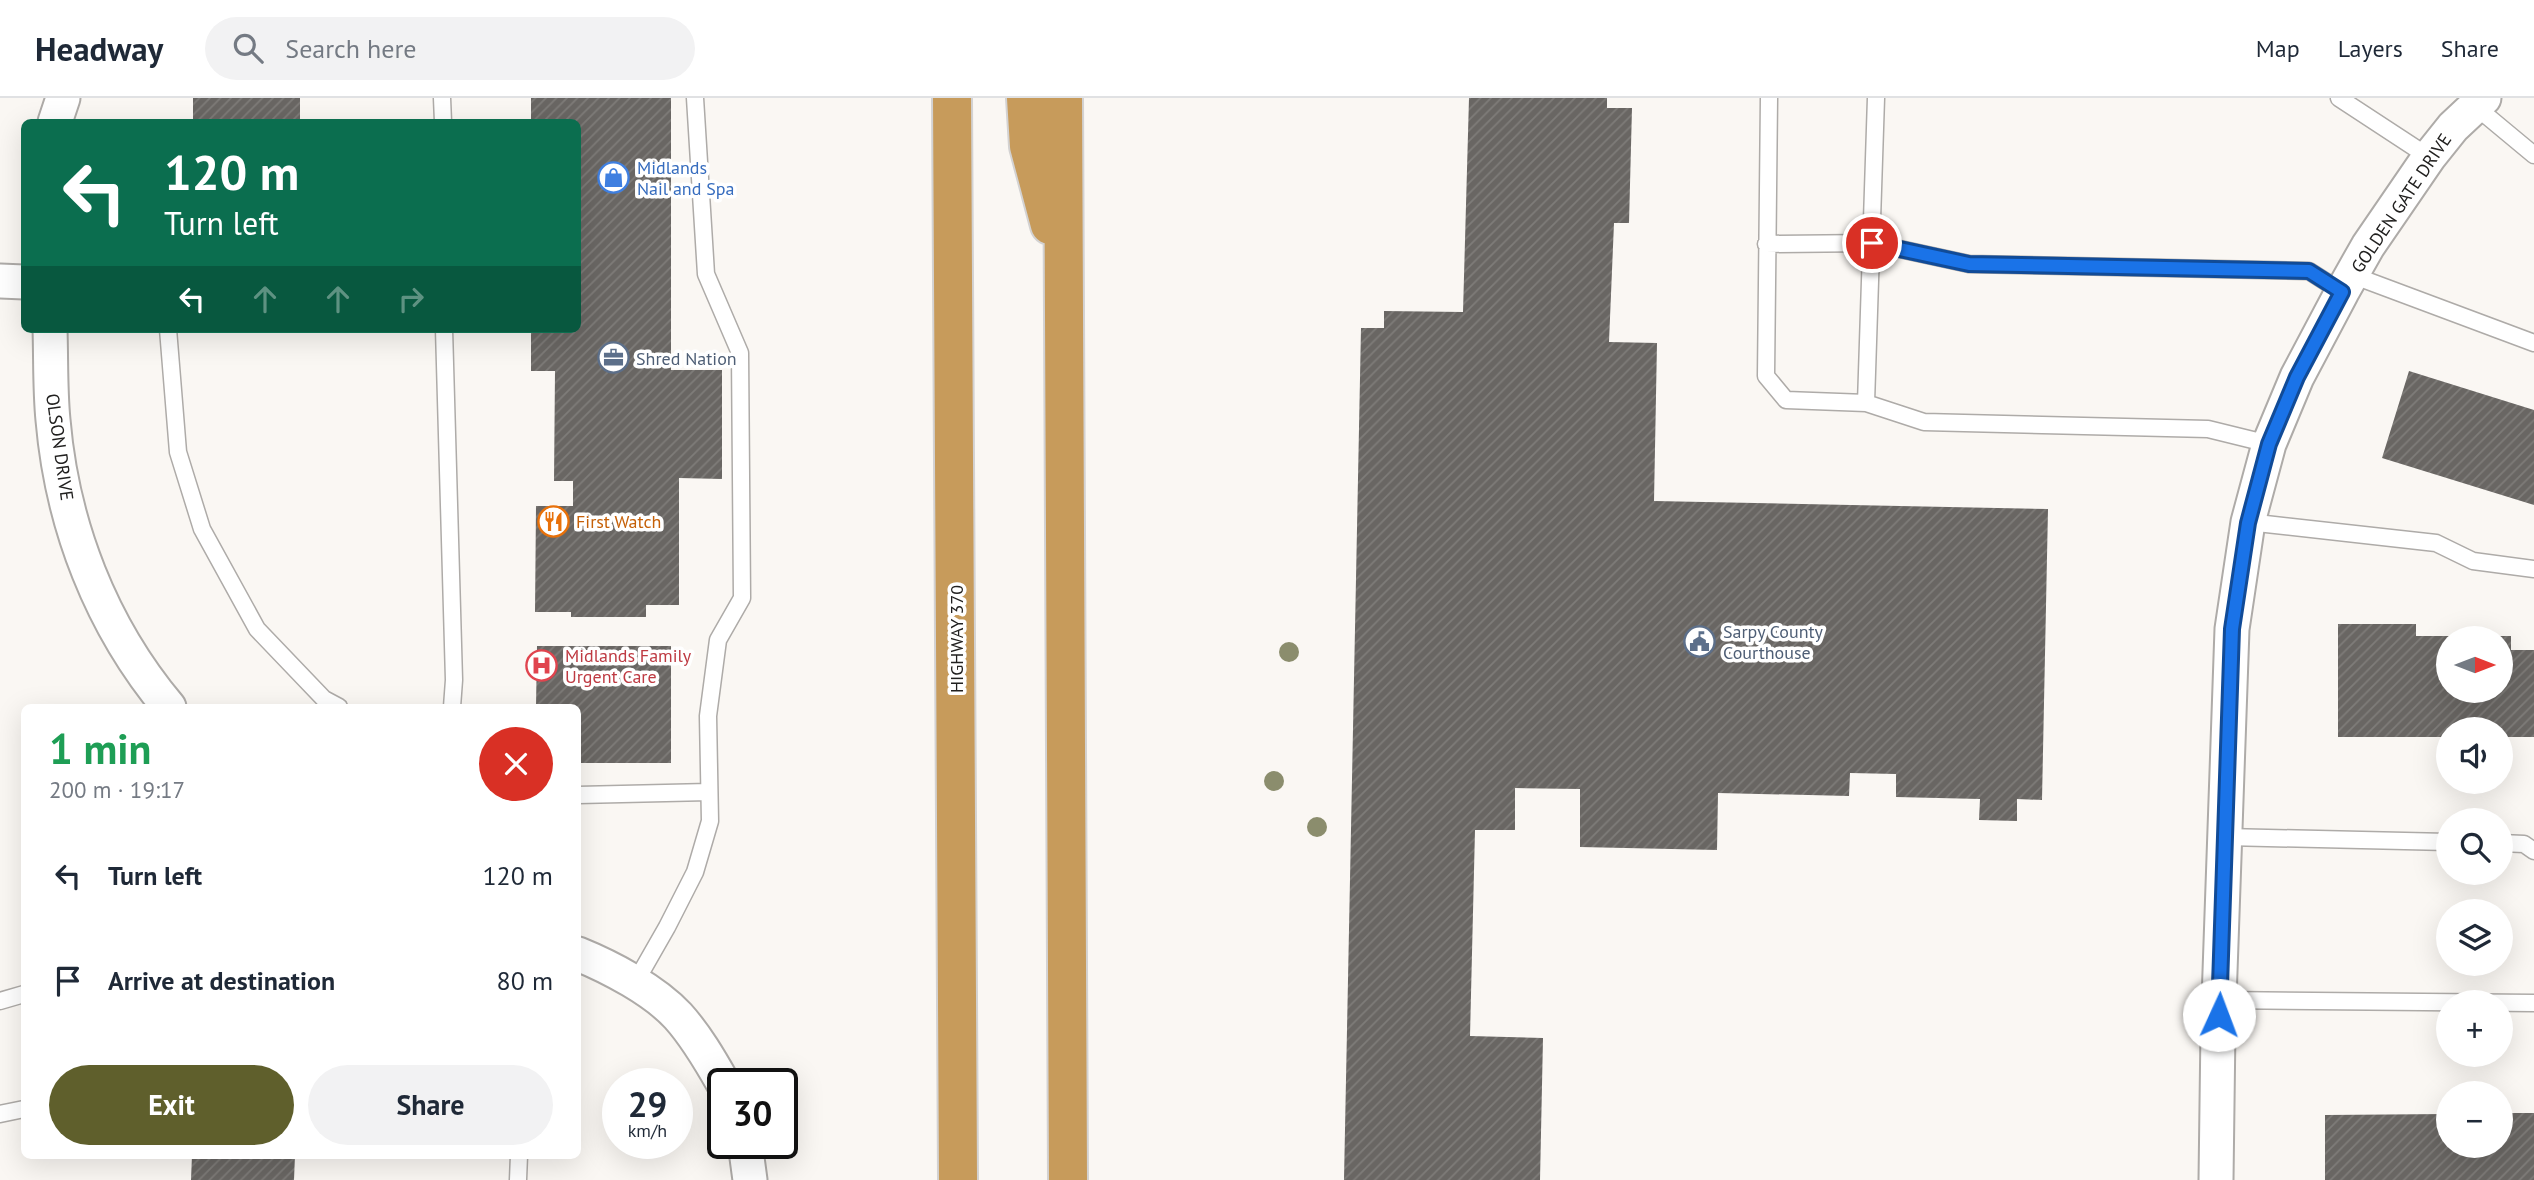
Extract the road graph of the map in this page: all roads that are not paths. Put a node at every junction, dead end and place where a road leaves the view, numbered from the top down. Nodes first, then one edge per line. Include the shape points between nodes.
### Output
1 (63, 98) edge
2 (442, 98) edge
3 (695, 98) edge
4 (952, 98) edge
5 (1026, 98) edge
6 (1063, 98) edge
7 (1769, 98) edge
8 (1876, 98) edge
9 (2339, 98) edge
10 (2480, 102) edge
11 (56, 119) edge
12 (443, 119) edge
13 (2534, 155) edge
14 (2429, 157) junction
15 (1872, 243) junction
16 (1766, 244) junction
17 (0, 281) edge
18 (1064, 281) junction
19 (21, 282) edge
20 (2346, 284) junction
21 (51, 333) edge
22 (168, 333) edge
23 (444, 333) edge
24 (2534, 343) edge
25 (1866, 403) junction
26 (2269, 444) junction
27 (2248, 523) junction
28 (2534, 569) edge
29 (166, 704) edge
30 (333, 704) edge
31 (452, 704) edge
32 (709, 792) junction
33 (581, 795) edge
34 (2226, 837) junction
35 (2436, 842) edge
36 (2513, 844) edge
37 (2534, 851) edge
38 (581, 956) edge
39 (635, 983) junction
40 (21, 996) edge
41 (2220, 1000) junction
42 (0, 1001) edge
43 (2534, 1003) edge
44 (714, 1068) edge
45 (21, 1110) edge
46 (0, 1114) edge
47 (519, 1159) edge
48 (747, 1159) edge
49 (518, 1180) edge
50 (750, 1180) edge
51 (958, 1180) edge
52 (1068, 1180) edge
53 (2216, 1180) edge

1 - 11 street
2 - 12 lane
3 - 32 lane via 706,274 740,353 741,598 718,640 708,716
4 - 51 highway, HIGHWAY 370
5 - 18 highway via 1029,146
6 - 18 highway
7 - 16 lane
8 - 15 lane
9 - 14 lane
10 - 13 lane
10 - 14 street, GOLDEN GATE DRIVE
14 - 20 street, GOLDEN GATE DRIVE
15 - 16 lane
15 - 20 lane via 1969,264 2309,271
15 - 25 lane
16 - 25 lane via 1766,376 1786,400
17 - 19 street
18 - 52 highway
20 - 24 lane
20 - 26 street, GOLDEN GATE DRIVE via 2297,377
21 - 29 street, OLSON DRIVE via 53,420 63,488 82,557 109,619 143,676
22 - 30 lane via 178,452 202,528 257,629
23 - 31 lane
25 - 26 lane via 1924,422 2208,429
26 - 27 street, GOLDEN GATE DRIVE
27 - 28 lane via 2436,543 2473,561
27 - 34 street, GOLDEN GATE DRIVE via 2232,629
32 - 33 lane
32 - 39 lane via 710,821 695,872
34 - 35 lane
34 - 41 street, GOLDEN GATE DRIVE
36 - 37 lane
38 - 39 street
39 - 44 street via 677,1015
40 - 42 lane
41 - 43 lane
41 - 53 street, GOLDEN GATE DRIVE
45 - 46 lane
47 - 49 lane
48 - 50 street

